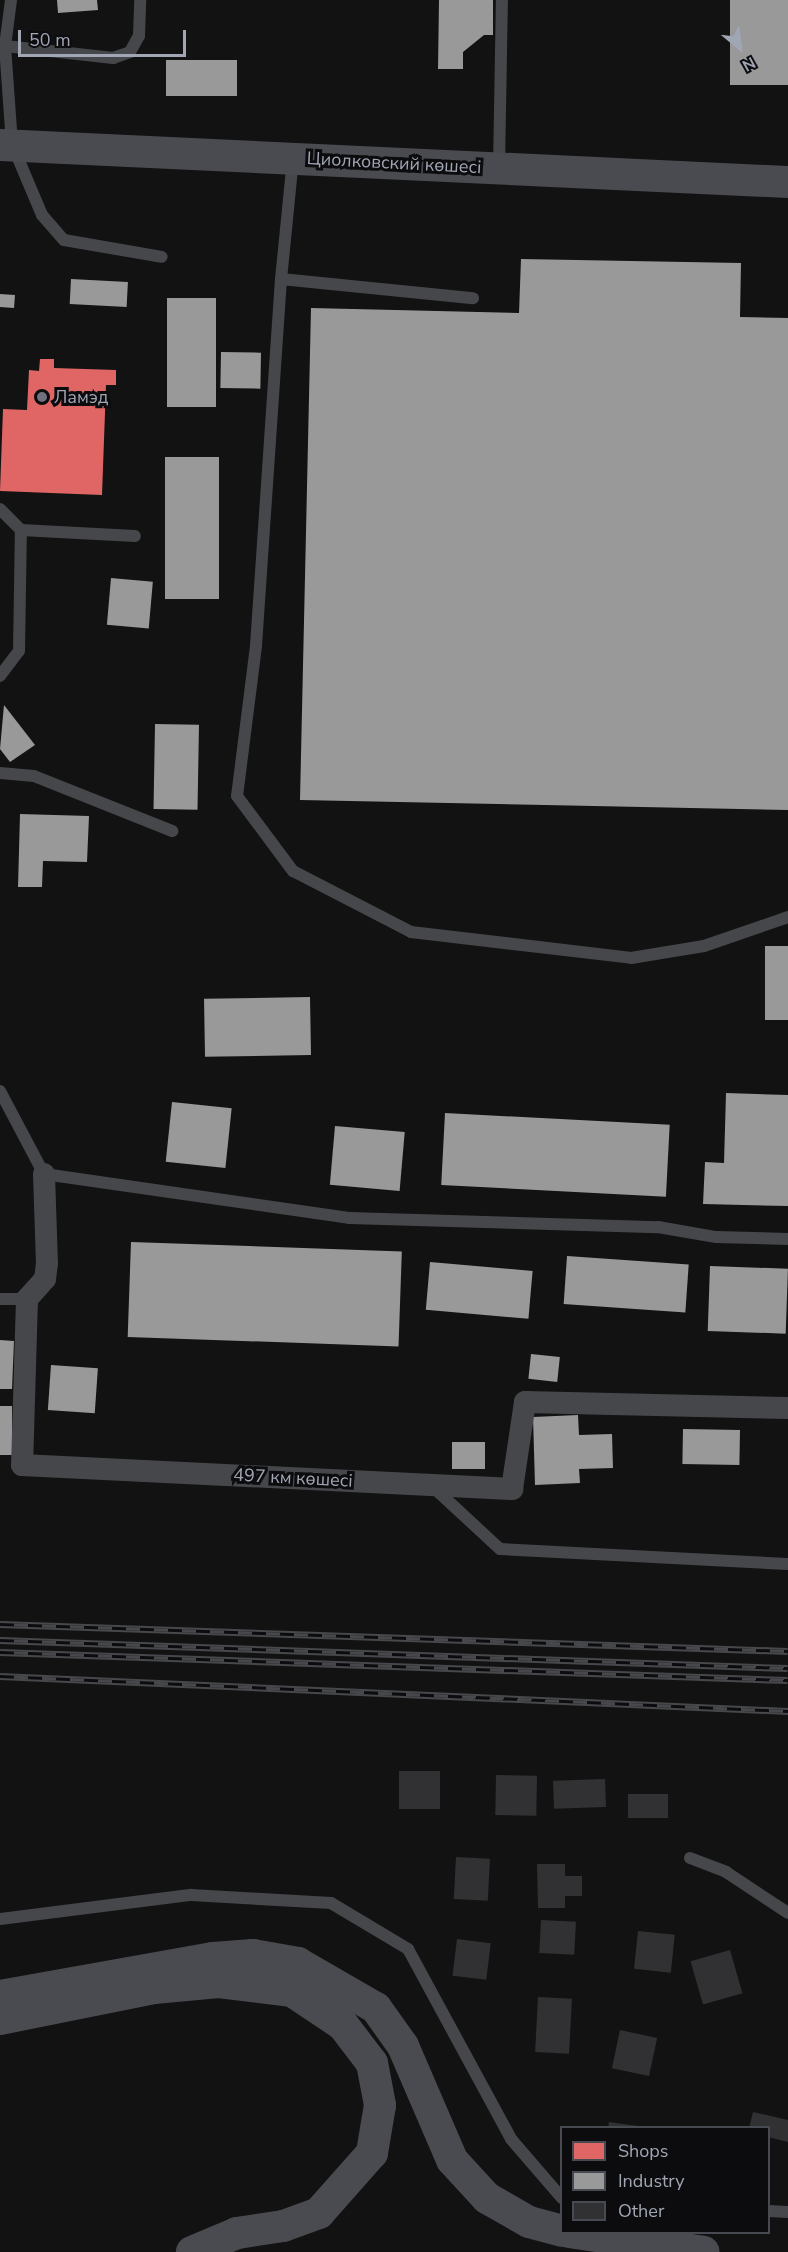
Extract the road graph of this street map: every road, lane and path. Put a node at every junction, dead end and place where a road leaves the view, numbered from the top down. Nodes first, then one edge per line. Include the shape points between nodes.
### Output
1 (11, 0) edge
2 (140, 0) edge
3 (502, 0) edge
4 (4, 18) edge
5 (5, 46) junction
6 (6, 145) edge
7 (293, 158) junction
8 (499, 168) junction
9 (788, 182) edge
10 (162, 257) dead end
11 (281, 279) junction
12 (473, 298) dead end
13 (0, 508) edge
14 (21, 530) junction
15 (135, 536) dead end
16 (0, 676) edge
17 (0, 773) edge
18 (172, 831) dead end
19 (788, 917) edge
20 (0, 1091) edge
21 (44, 1174) junction
22 (788, 1239) edge
23 (0, 1299) edge
24 (27, 1299) junction
25 (788, 1408) edge
26 (430, 1484) junction
27 (788, 1564) edge
28 (690, 1858) dead end
29 (788, 1913) edge
30 (0, 1919) edge
31 (0, 1995) edge
32 (0, 2019) edge
33 (560, 2197) edge
34 (770, 2211) edge
35 (788, 2212) edge
36 (560, 2231) edge
37 (583, 2234) edge
38 (192, 2252) edge
39 (705, 2252) edge

1 - 4 lane
2 - 5 lane via 140,36 130,52 113,58
3 - 8 lane
4 - 5 lane
5 - 6 lane
6 - 7 main road, Циолковский көшесі
6 - 10 lane via 42,215 64,240
7 - 8 main road, Циолковский көшесі
7 - 11 lane
8 - 9 main road, Циолковский көшесі
11 - 12 lane
11 - 19 lane via 256,646 237,796 293,871 411,932 631,958 704,946
13 - 14 lane
14 - 15 lane
14 - 16 lane via 19,651
17 - 18 lane via 34,776
20 - 21 lane
21 - 22 lane via 349,1218 658,1227 716,1237
21 - 24 street via 45,1278
23 - 24 lane
24 - 26 street, 497 км көшесі via 22,1465
25 - 26 street, 497 км көшесі via 525,1402 512,1488
26 - 27 lane via 500,1549
28 - 29 lane via 726,1872
30 - 33 lane via 191,1895 331,1903 408,1949 511,2139
31 - 36 main road via 213,1958 253,1955 298,1963 376,2008 403,2046 452,2160 487,2198 529,2222
32 - 38 main road via 154,1988 219,1982 292,1991 343,2025 372,2063 380,2105 372,2152 319,2213 283,2226 237,2233
34 - 35 lane
37 - 39 main road

